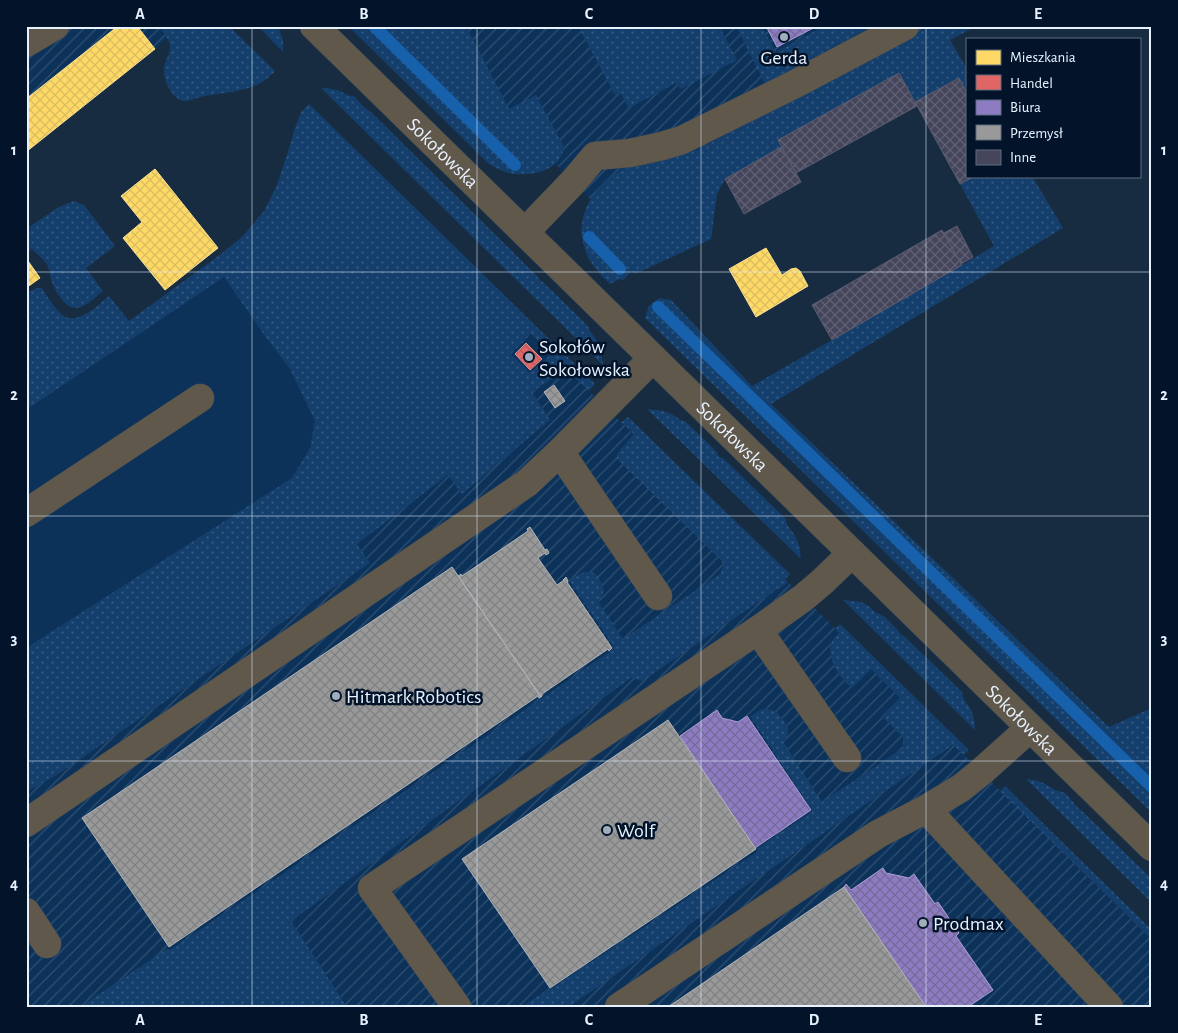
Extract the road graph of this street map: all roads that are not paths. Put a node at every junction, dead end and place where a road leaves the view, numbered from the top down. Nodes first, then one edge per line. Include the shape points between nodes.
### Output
1 (55, 26) edge
2 (314, 26) edge
3 (905, 26) edge
4 (26, 43) edge
5 (525, 232) junction
6 (653, 358) junction
7 (200, 398) dead end
8 (560, 452) junction
9 (26, 514) edge
10 (852, 553) junction
11 (658, 596) dead end
12 (758, 630) junction
13 (1030, 728) junction
14 (847, 758) dead end
15 (926, 809) junction
16 (26, 823) edge
17 (1152, 847) edge
18 (26, 912) edge
19 (47, 944) dead end
20 (457, 1007) edge
21 (619, 1007) edge
22 (1109, 1007) edge

1 - 4 street
2 - 5 street, Sokołowska
3 - 5 street via 682,140 630,153 595,156
5 - 6 street, Sokołowska
6 - 8 street
6 - 10 street, Sokołowska
7 - 9 street
8 - 11 street
8 - 16 street via 527,483
10 - 12 street via 810,592
10 - 13 street, Sokołowska
12 - 14 street
12 - 20 street via 372,888
13 - 15 street via 970,781
13 - 17 street, Sokołowska
15 - 21 street via 878,834
15 - 22 street
18 - 19 street

